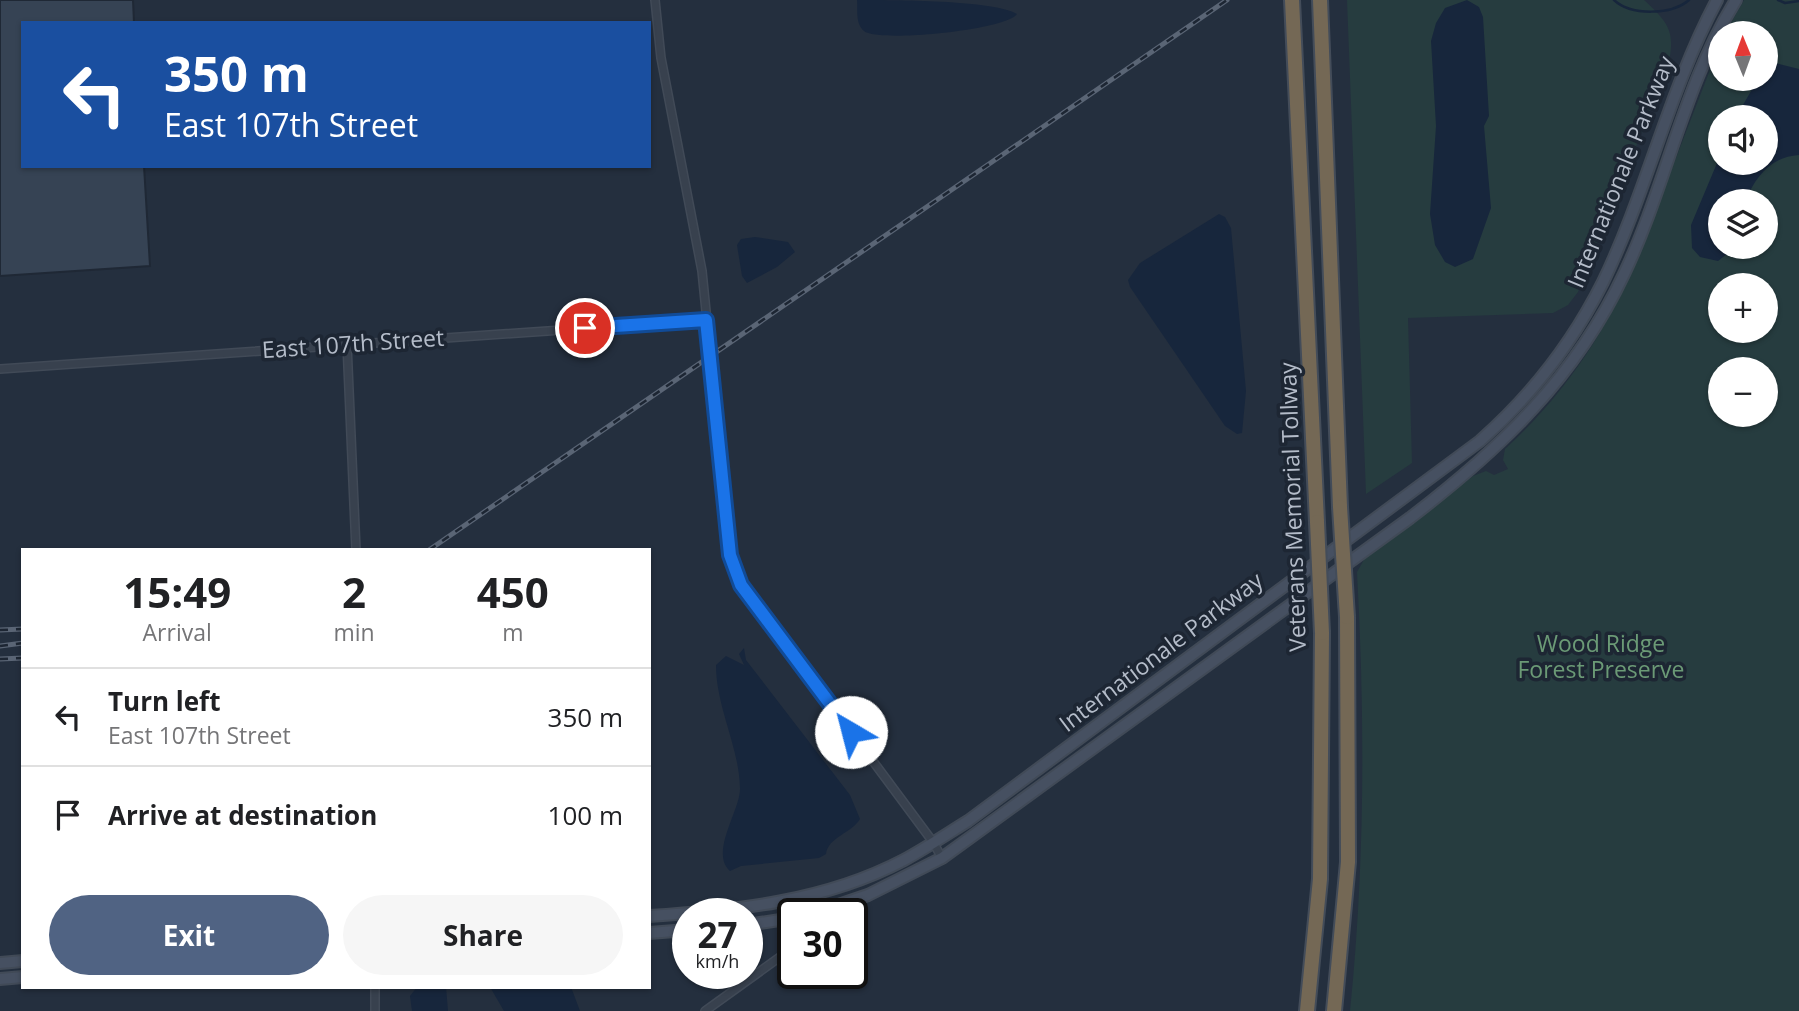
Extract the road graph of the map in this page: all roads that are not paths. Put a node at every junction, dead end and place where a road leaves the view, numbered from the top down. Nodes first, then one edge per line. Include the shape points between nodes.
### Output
1 (655, 0) edge
2 (1292, 0) edge
3 (1320, 0) edge
4 (1717, 0) edge
5 (1736, 0) edge
6 (706, 320) junction
7 (347, 344) junction
8 (0, 369) edge
9 (356, 548) edge
10 (933, 842) junction
11 (942, 858) junction
12 (859, 898) edge
13 (651, 916) edge
14 (672, 931) edge
15 (651, 933) edge
16 (777, 959) edge
17 (21, 961) edge
18 (0, 963) edge
19 (21, 977) edge
20 (0, 979) edge
21 (375, 989) edge
22 (375, 1011) edge
23 (705, 1011) edge
24 (1307, 1011) edge
25 (1334, 1011) edge

1 - 6 street via 661,58 702,271
2 - 24 highway, Veterans Memorial Tollway, bridge via 1322,633 1320,879
3 - 25 highway, Veterans Memorial Tollway, bridge via 1347,617 1348,862
4 - 10 street, Internationale Parkway via 1681,79 1604,280 1567,343 1517,408 1402,501 968,821
5 - 11 street, Internationale Parkway via 1714,40 1625,273 1595,331 1542,403 1472,471
6 - 7 street, East 107th Street
6 - 10 street via 730,555 741,585
7 - 8 street, East 107th Street
7 - 9 street
10 - 11 street
10 - 13 street, Internationale Parkway via 866,877 813,895 763,906
11 - 12 street, Internationale Parkway
14 - 15 street
16 - 23 street
17 - 18 street
19 - 20 street
21 - 22 street

